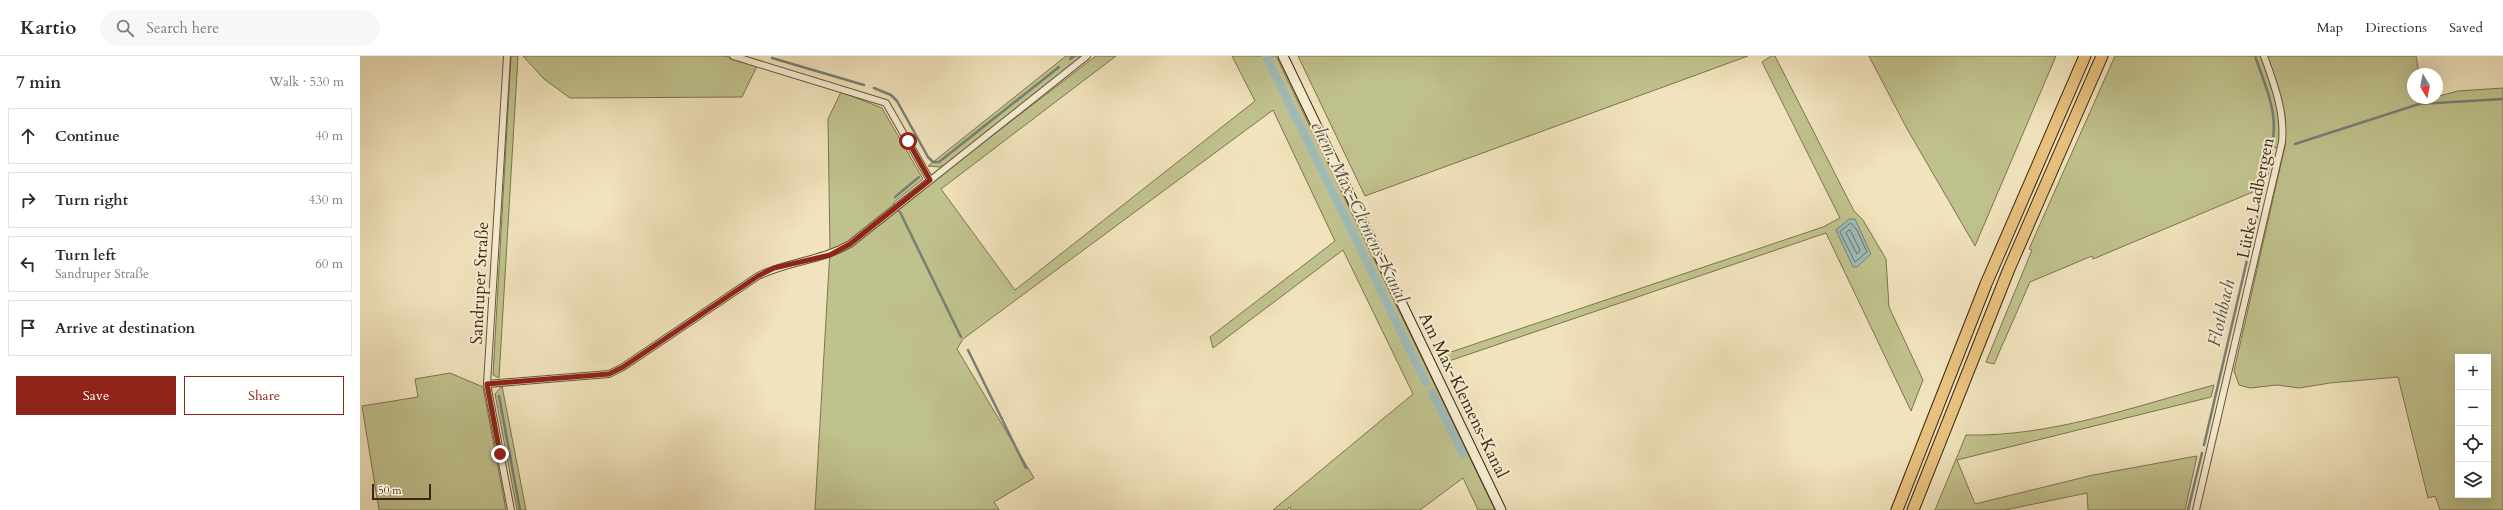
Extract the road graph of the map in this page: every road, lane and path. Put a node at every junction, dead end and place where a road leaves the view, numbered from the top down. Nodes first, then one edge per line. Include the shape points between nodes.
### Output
1 (507, 56) edge
2 (733, 56) edge
3 (1087, 56) edge
4 (1283, 56) edge
5 (2086, 56) edge
6 (2102, 56) edge
7 (2264, 56) edge
8 (930, 180) junction
9 (487, 384) junction
10 (511, 510) edge
11 (1501, 510) edge
12 (1897, 510) edge
13 (1913, 510) edge
14 (2196, 510) edge

1 - 9 street, Sandruper Straße
2 - 8 street via 886,103
3 - 8 street
4 - 11 main road, Am Max-Klemens-Kanal
5 - 12 highway via 1986,284
6 - 13 highway via 2008,269
7 - 14 street, Lütke Ladbergen via 2282,112 2282,142
8 - 9 street via 850,244 830,255 774,268 758,276 609,374
9 - 10 street, Sandruper Straße

